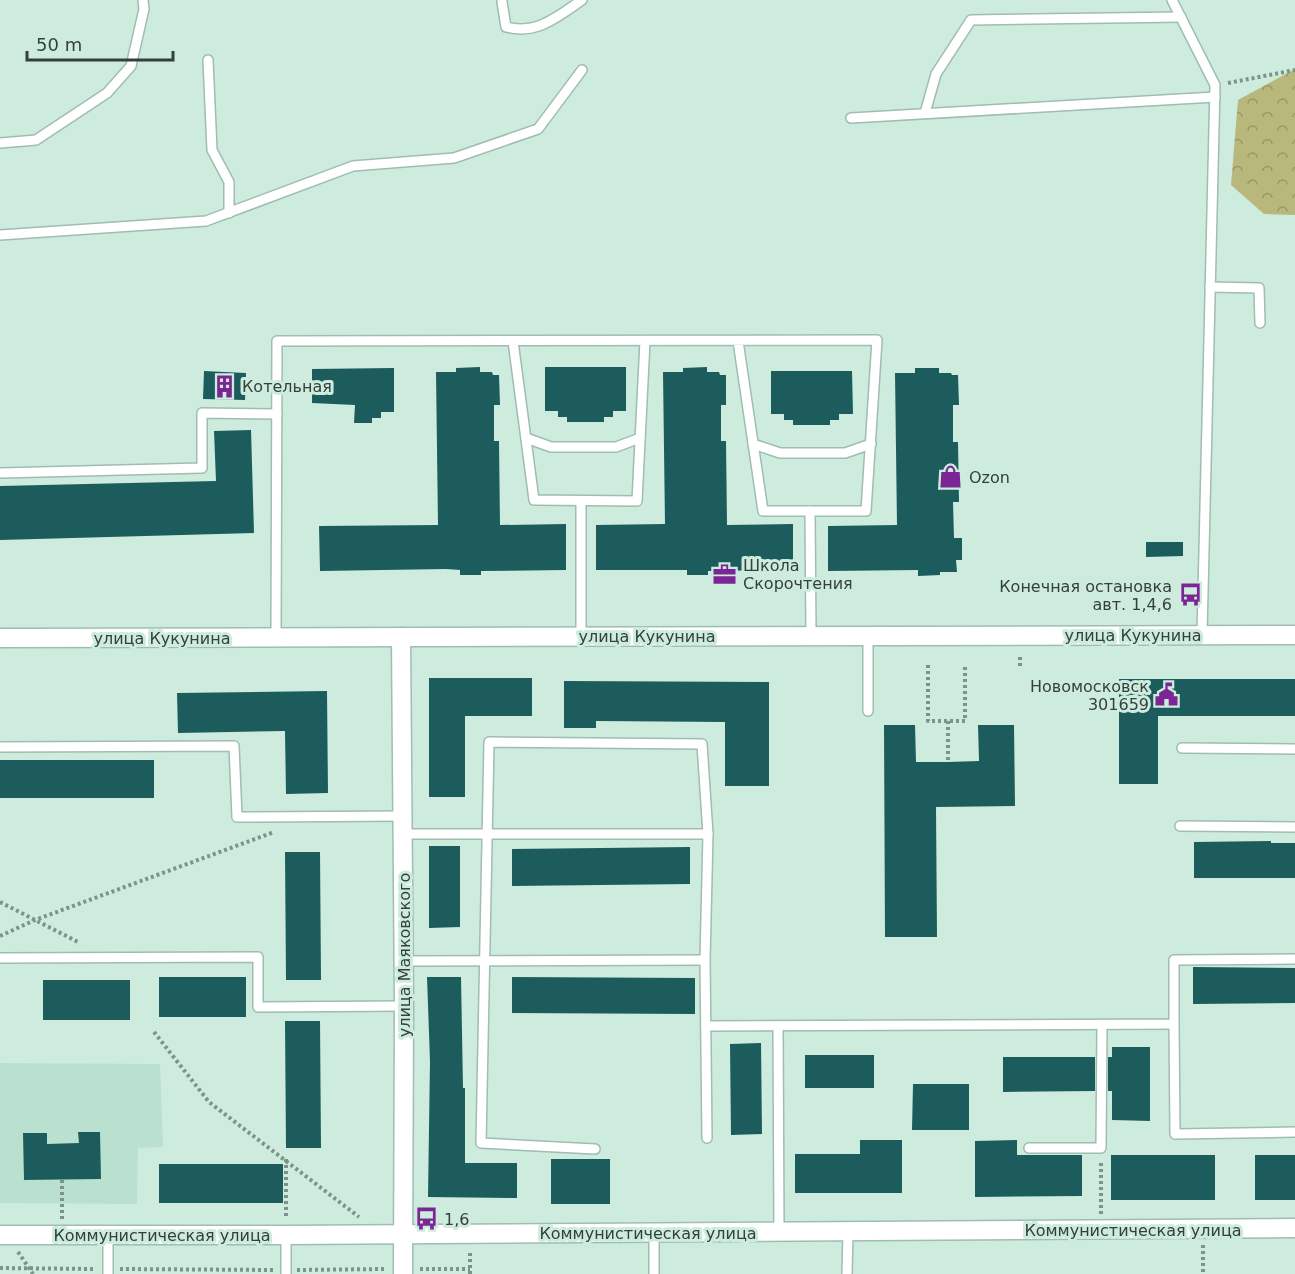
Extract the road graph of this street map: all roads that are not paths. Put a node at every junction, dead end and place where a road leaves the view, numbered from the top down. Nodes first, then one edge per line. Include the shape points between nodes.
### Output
1 (143, 0) edge
2 (582, 0) edge
3 (1172, 0) edge
4 (502, 2) dead end
5 (1181, 17) junction
6 (208, 60) dead end
7 (582, 70) dead end
8 (1215, 97) junction
9 (925, 113) junction
10 (851, 118) dead end
11 (0, 143) edge
12 (230, 213) junction
13 (0, 235) edge
14 (1210, 287) junction
15 (1260, 323) dead end
16 (513, 341) junction
17 (645, 341) junction
18 (738, 341) junction
19 (277, 414) junction
20 (526, 438) junction
21 (640, 438) junction
22 (753, 444) junction
23 (871, 444) junction
24 (0, 473) edge
25 (581, 501) junction
26 (810, 511) junction
27 (1202, 635) junction
28 (1295, 635) edge
29 (401, 636) junction
30 (580, 636) junction
31 (811, 636) junction
32 (868, 636) junction
33 (276, 637) junction
34 (0, 638) edge
35 (868, 711) dead end
36 (0, 747) edge
37 (1182, 748) dead end
38 (1295, 749) edge
39 (403, 825) junction
40 (1180, 826) dead end
41 (1295, 827) edge
42 (487, 834) junction
43 (708, 834) junction
44 (0, 958) edge
45 (1295, 959) edge
46 (485, 960) junction
47 (705, 960) junction
48 (404, 961) junction
49 (404, 1006) junction
50 (1174, 1024) junction
51 (706, 1026) junction
52 (778, 1026) junction
53 (1102, 1026) junction
54 (1295, 1132) edge
55 (706, 1138) dead end
56 (1029, 1148) dead end
57 (595, 1149) dead end
58 (1295, 1228) edge
59 (779, 1232) junction
60 (848, 1232) junction
61 (654, 1233) junction
62 (0, 1234) edge
63 (403, 1234) junction
64 (108, 1235) junction
65 (286, 1236) junction
66 (108, 1271) edge
67 (286, 1272) edge
68 (403, 1272) edge
69 (654, 1274) edge
70 (847, 1274) edge

1 - 11 lane via 131,66 107,93 36,140
2 - 4 lane via 535,29 518,30 506,27
3 - 5 lane
5 - 8 lane via 1215,85
5 - 9 lane via 971,20 936,74
6 - 12 lane via 212,150 229,182
7 - 12 lane via 538,129 454,158 353,166
8 - 9 lane
8 - 14 lane
9 - 10 lane
12 - 13 lane via 206,221
14 - 15 lane via 1259,288
14 - 27 lane
16 - 17 lane
16 - 19 lane via 277,341
16 - 20 lane
17 - 18 lane
17 - 21 lane
18 - 22 lane
18 - 23 lane via 877,340
19 - 24 lane via 202,413 202,468
19 - 33 lane
20 - 21 lane via 551,447 616,447
20 - 25 lane via 534,500
21 - 25 lane via 637,501
22 - 23 lane via 780,453 845,453
22 - 26 lane via 763,511
23 - 26 lane via 866,512
25 - 30 lane
26 - 31 lane
27 - 28 street, улица Кукунина
27 - 32 street, улица Кукунина
29 - 30 street, улица Кукунина
29 - 33 street, улица Кукунина
29 - 39 street, улица Маяковского
30 - 31 street, улица Кукунина
31 - 32 street, улица Кукунина
32 - 35 lane
33 - 34 street, улица Кукунина
36 - 39 lane via 234,746 237,818
37 - 38 lane
39 - 42 lane
39 - 48 street, улица Маяковского
40 - 41 lane
42 - 43 lane
42 - 43 lane via 489,742 702,744
42 - 46 lane
43 - 47 lane
44 - 49 lane via 258,957 258,1007
45 - 50 lane via 1174,960
46 - 47 lane
46 - 48 lane
46 - 57 lane via 481,1143
47 - 51 lane
48 - 49 street, улица Маяковского
49 - 63 street, улица Маяковского
50 - 53 lane
50 - 54 lane via 1175,1134
51 - 52 lane
51 - 55 lane
52 - 53 lane
52 - 59 lane
53 - 56 lane via 1101,1148
58 - 60 street, Коммунистическая улица
59 - 60 street, Коммунистическая улица
59 - 61 street, Коммунистическая улица
60 - 70 lane
61 - 63 street, Коммунистическая улица
61 - 69 lane
62 - 64 street, Коммунистическая улица
63 - 65 street, Коммунистическая улица
63 - 68 street, улица Маяковского
64 - 65 street, Коммунистическая улица
64 - 66 lane
65 - 67 lane

